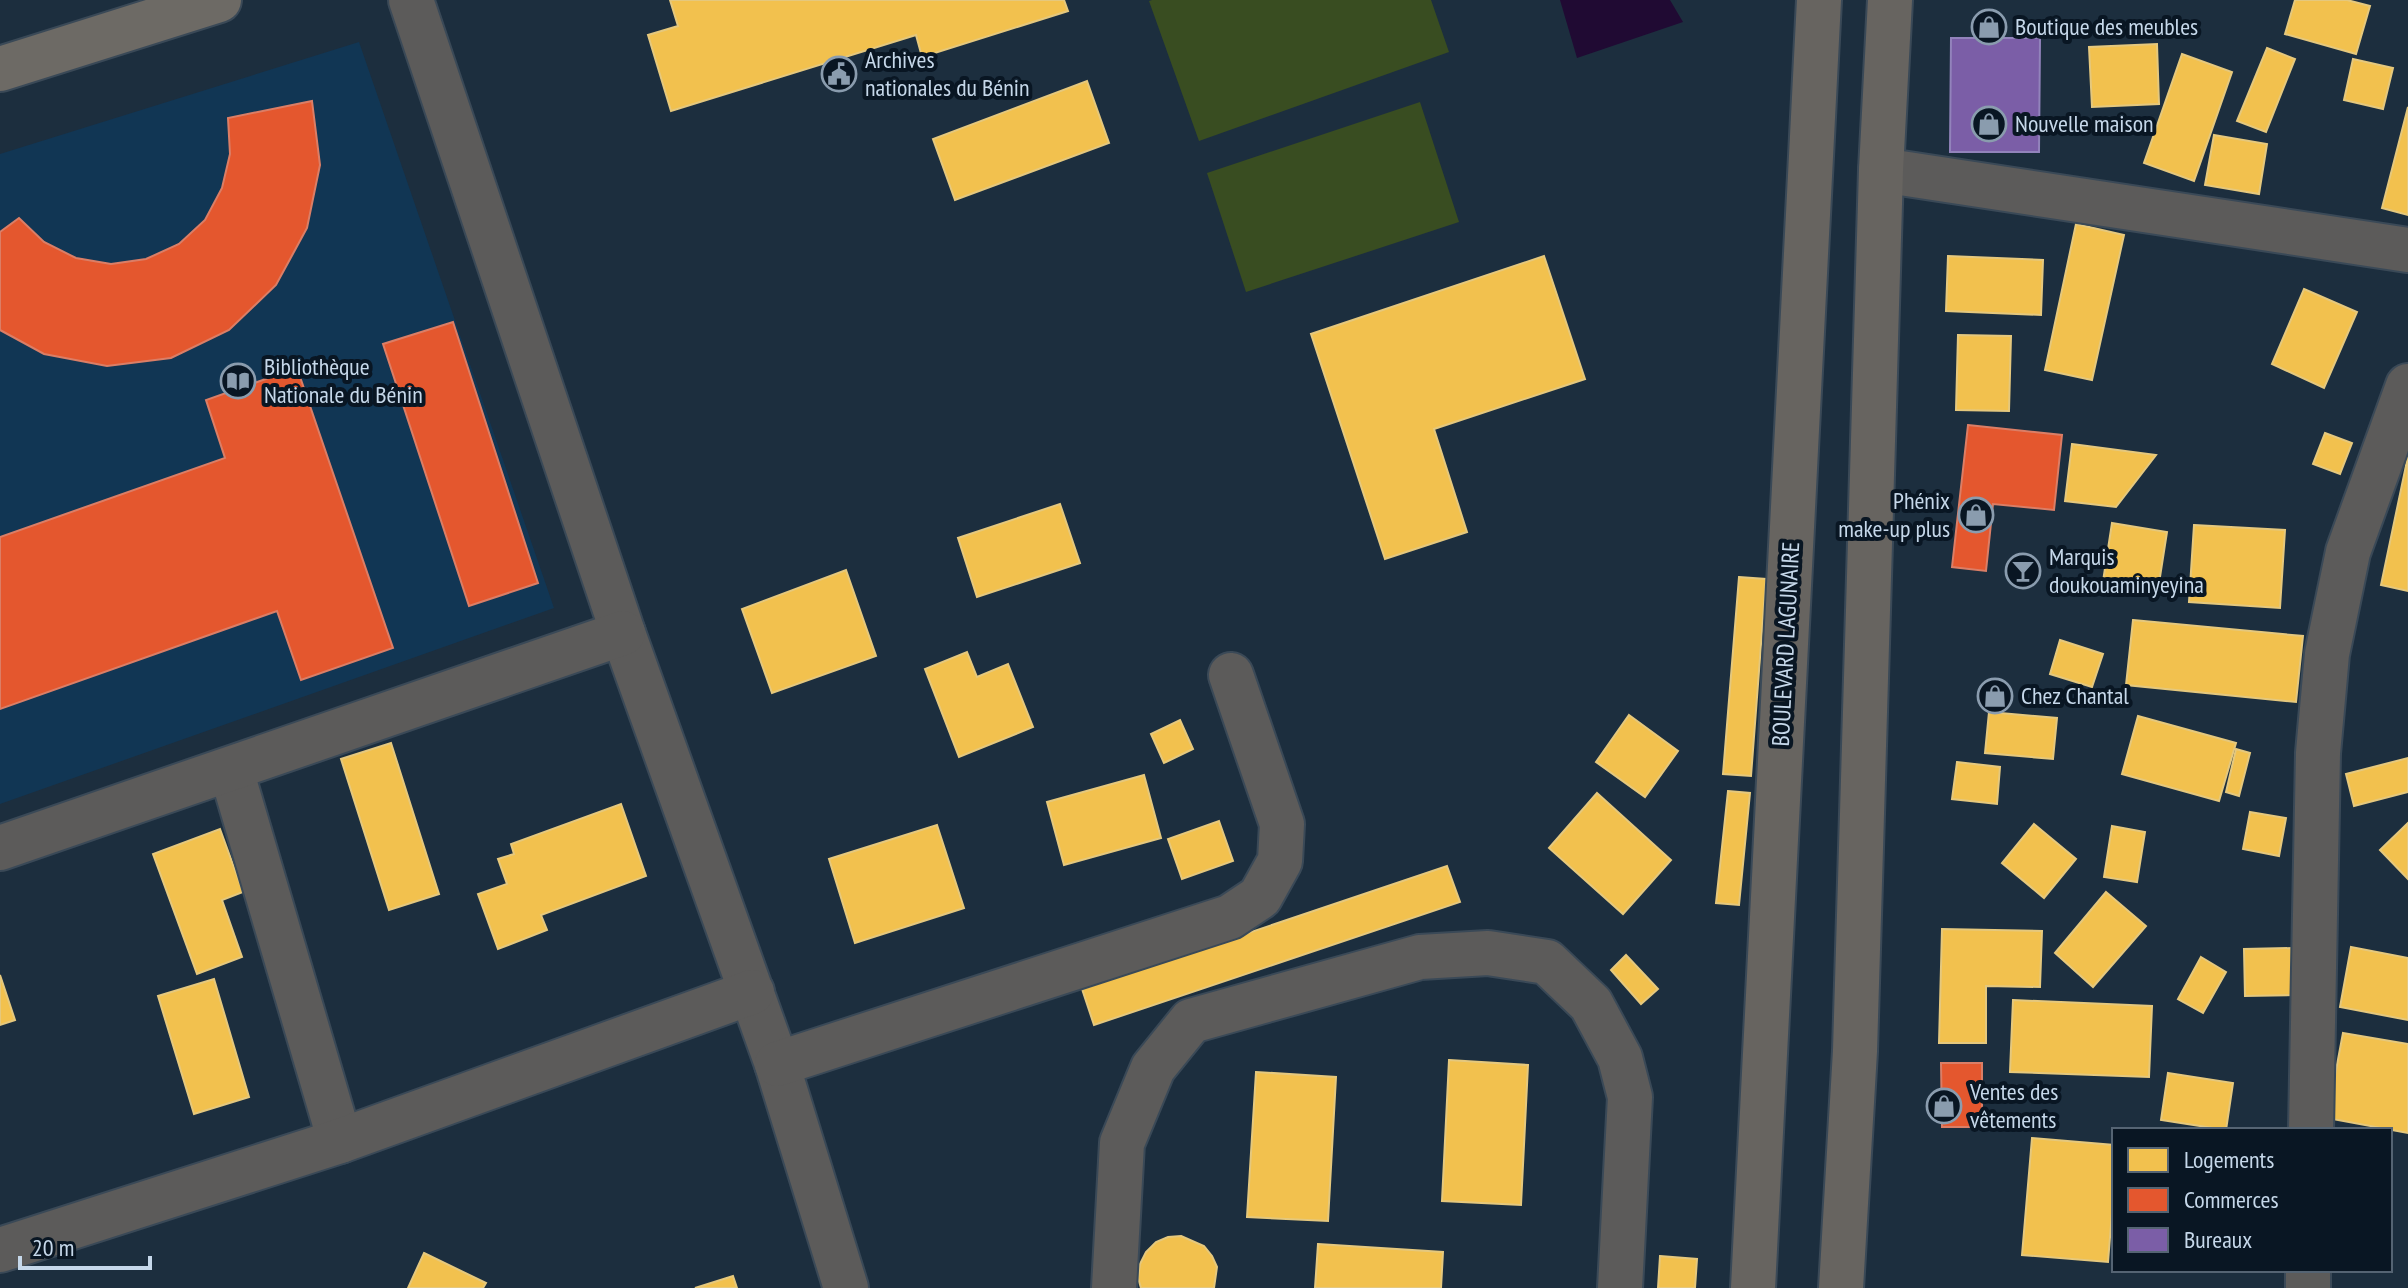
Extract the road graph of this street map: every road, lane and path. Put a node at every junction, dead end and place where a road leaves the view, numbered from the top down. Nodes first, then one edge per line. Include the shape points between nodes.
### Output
1 (219, 0) edge
2 (411, 0) edge
3 (1819, 0) edge
4 (1890, 0) edge
5 (0, 69) edge
6 (1881, 170) junction
7 (2408, 250) edge
8 (2408, 386) edge
9 (623, 633) junction
10 (1231, 675) dead end
11 (231, 770) junction
12 (0, 848) edge
13 (752, 992) junction
14 (777, 1064) junction
15 (2311, 1128) edge
16 (340, 1141) junction
17 (0, 1250) edge
18 (846, 1288) edge
19 (1114, 1288) edge
20 (1620, 1288) edge
21 (1753, 1288) edge
22 (1841, 1288) edge

1 - 5 highway
2 - 9 street
3 - 21 main road, BOULEVARD LAGUNAIRE
4 - 6 main road
6 - 7 street
6 - 22 main road via 1855,1051
8 - 15 street via 2348,552 2327,654 2318,753
9 - 11 street
9 - 13 street
10 - 14 street via 1282,824 1280,861 1260,897 1230,917
11 - 12 street
11 - 16 street
13 - 14 street
13 - 16 street
14 - 18 street
16 - 17 street
19 - 20 street via 1122,1143 1153,1068 1191,1021 1420,957 1488,953 1547,962 1591,1004 1620,1058 1630,1097

